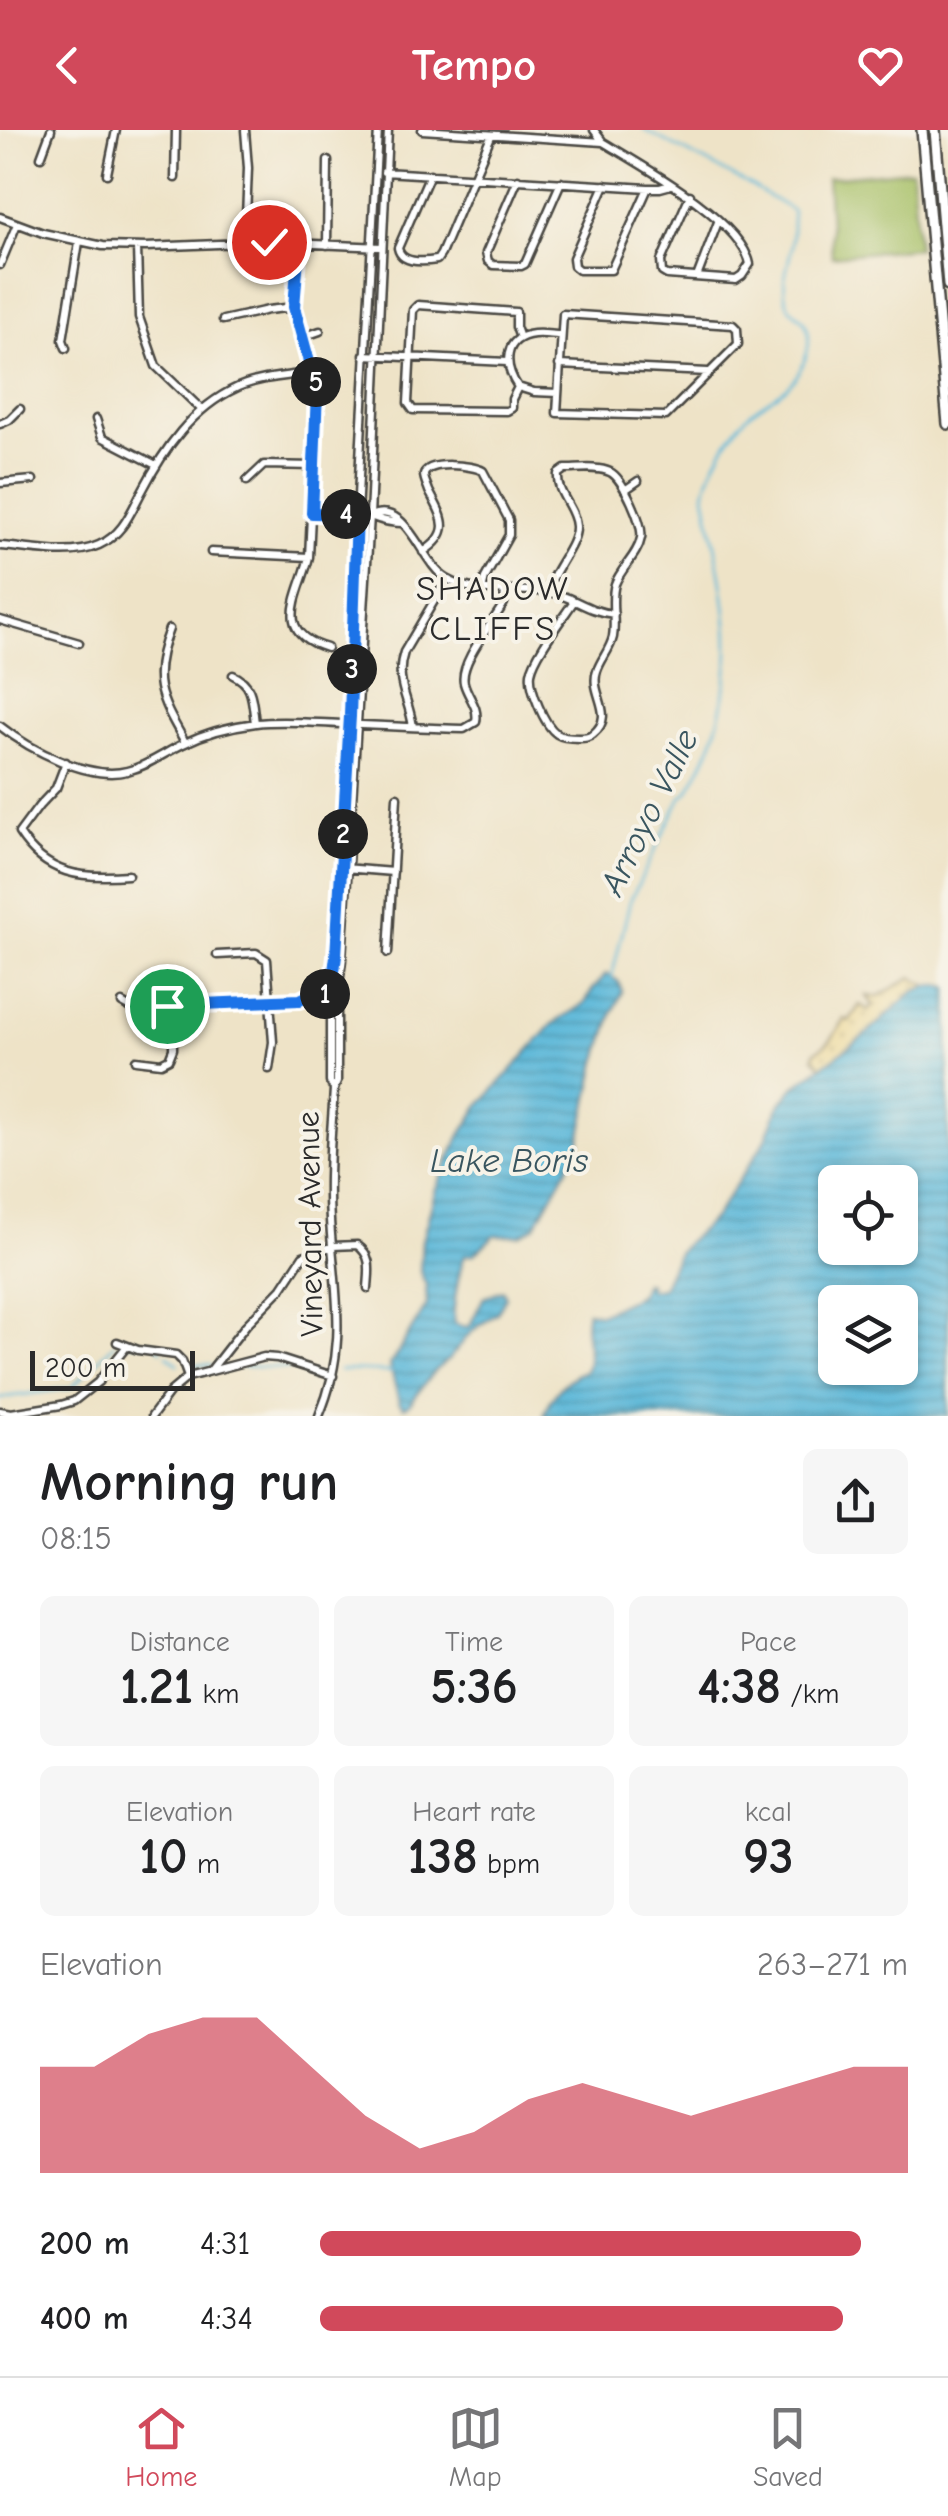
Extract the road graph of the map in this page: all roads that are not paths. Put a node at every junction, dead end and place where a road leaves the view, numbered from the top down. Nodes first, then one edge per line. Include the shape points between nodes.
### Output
1 (50, 130) edge
2 (116, 130) edge
3 (176, 130) edge
4 (245, 130) edge
5 (378, 130) edge
6 (388, 130) edge
7 (422, 130) edge
8 (549, 130) edge
9 (594, 130) edge
10 (922, 130) edge
11 (935, 130) edge
12 (463, 132) edge
13 (507, 133) edge
14 (490, 136) junction
15 (552, 139) junction
16 (603, 142) junction
17 (41, 157) dead end
18 (328, 161) dead end
19 (374, 171) junction
20 (386, 172) junction
21 (107, 174) dead end
22 (430, 174) junction
23 (474, 176) junction
24 (175, 178) dead end
25 (518, 180) junction
26 (561, 182) junction
27 (672, 184) junction
28 (605, 185) junction
29 (648, 188) junction
30 (690, 195) junction
31 (0, 218) edge
32 (718, 222) junction
33 (17, 224) junction
34 (79, 242) junction
35 (245, 242) junction
36 (299, 244) junction
37 (327, 245) junction
38 (370, 247) junction
39 (138, 248) junction
40 (382, 248) junction
41 (0, 266) edge
42 (697, 278) junction
43 (948, 286) edge
44 (294, 307) junction
45 (223, 320) dead end
46 (320, 331) dead end
47 (561, 335) junction
48 (302, 337) junction
49 (520, 338) junction
50 (66, 348) dead end
51 (364, 355) junction
52 (378, 356) junction
53 (411, 357) junction
54 (506, 362) junction
55 (559, 364) junction
56 (314, 372) junction
57 (710, 372) junction
58 (518, 387) junction
59 (558, 393) junction
60 (20, 409) dead end
61 (202, 410) junction
62 (96, 419) dead end
63 (0, 424) edge
64 (948, 424) edge
65 (156, 464) junction
66 (314, 466) junction
67 (33, 480) dead end
68 (638, 480) dead end
69 (247, 481) dead end
70 (0, 483) edge
71 (625, 490) junction
72 (312, 513) junction
73 (357, 514) junction
74 (370, 516) junction
75 (0, 546) edge
76 (211, 552) dead end
77 (423, 552) junction
78 (309, 557) junction
79 (447, 579) junction
80 (482, 590) junction
81 (505, 591) junction
82 (548, 592) junction
83 (574, 601) junction
84 (614, 614) junction
85 (0, 620) edge
86 (169, 628) dead end
87 (80, 643) dead end
88 (327, 648) dead end
89 (233, 674) dead end
90 (255, 723) junction
91 (353, 725) junction
92 (0, 726) edge
93 (413, 727) junction
94 (186, 742) junction
95 (66, 762) junction
96 (397, 797) dead end
97 (345, 868) junction
98 (393, 872) junction
99 (128, 875) dead end
100 (108, 876) junction
101 (108, 886) dead end
102 (388, 953) dead end
103 (217, 955) dead end
104 (333, 997) junction
105 (122, 1002) dead end
106 (270, 1002) junction
107 (173, 1007) junction
108 (136, 1060) dead end
109 (269, 1069) dead end
110 (332, 1246) junction
111 (368, 1288) dead end
112 (117, 1342) dead end
113 (127, 1346) junction
114 (210, 1371) junction
115 (188, 1376) junction
116 (333, 1376) junction
117 (0, 1411) edge
118 (152, 1416) edge
119 (319, 1416) edge

1 - 17 street
2 - 21 street
3 - 24 street
4 - 35 street
5 - 19 street, Vineyard Avenue
6 - 20 street, Vineyard Avenue
7 - 12 street
8 - 15 street
9 - 16 street
10 - 64 main road
11 - 43 main road
12 - 14 street
13 - 14 street
13 - 15 street
14 - 23 street
15 - 16 street
16 - 27 street
18 - 37 street
19 - 20 street
19 - 38 street, Vineyard Avenue
20 - 22 street
20 - 40 street, Vineyard Avenue
22 - 23 street
22 - 23 street via 398,248 405,259 437,260
23 - 25 street
25 - 26 street
25 - 26 street via 486,254 493,265 525,264
26 - 28 street
27 - 29 street
27 - 30 street
28 - 29 street
28 - 29 street via 573,258 579,270 611,270
30 - 32 street
30 - 42 street via 660,268 666,275
31 - 33 street
32 - 42 street
32 - 42 street via 747,251 750,264 736,280
33 - 34 street
33 - 41 street
34 - 39 street
34 - 50 street
35 - 36 street
35 - 39 street
36 - 37 street
36 - 44 street
37 - 38 street
38 - 40 street
38 - 51 street, Vineyard Avenue
39 - 61 street via 139,317 156,366
40 - 52 street, Vineyard Avenue
44 - 45 street
44 - 48 street
46 - 48 street
47 - 49 street
47 - 55 street
47 - 57 street via 563,314 732,325 738,344
48 - 56 street
49 - 53 street via 516,312 418,305
49 - 54 street
51 - 52 street
51 - 73 street, Vineyard Avenue
52 - 53 street
52 - 74 street, Vineyard Avenue
53 - 54 street
53 - 58 street via 413,410 506,411
54 - 58 street
55 - 57 street
55 - 59 street
56 - 61 street via 238,387
56 - 66 street
57 - 59 street via 666,416 557,413
58 - 59 street
60 - 63 street
61 - 65 street
62 - 65 street via 102,437
65 - 75 street via 111,539 77,552
66 - 69 street via 264,465
66 - 72 street
67 - 70 street
68 - 71 street
71 - 82 street via 607,470 558,474 576,528
71 - 84 street via 642,527 641,542 614,586
72 - 73 street
72 - 78 street
73 - 74 street
73 - 91 street, Vineyard Avenue
74 - 77 street via 402,523
74 - 91 street, Vineyard Avenue
76 - 78 street
77 - 79 street
77 - 80 street via 444,525 426,472 437,466 484,471 510,528
78 - 88 street via 290,612 303,634
79 - 80 street
79 - 93 street via 400,664
80 - 81 street
81 - 82 street
81 - 93 street via 465,668 476,722 464,730
82 - 83 street
83 - 84 street
83 - 84 street via 533,664 530,682 562,736 592,736 604,714 594,677 611,644
85 - 87 street
86 - 94 street via 157,677
89 - 90 street via 250,687
90 - 91 street
90 - 94 street
91 - 93 street
91 - 97 street, Vineyard Avenue
92 - 95 street
94 - 95 street via 126,772
95 - 100 street via 56,788 19,833 50,865
96 - 98 street
97 - 98 street
97 - 104 street, Vineyard Avenue via 342,960
98 - 102 street
99 - 100 street
100 - 101 street
103 - 106 street via 264,956
104 - 106 street
104 - 110 street, Vineyard Avenue
105 - 107 street
106 - 107 street
106 - 109 street
107 - 108 street via 169,1059
110 - 111 street via 357,1246 368,1254
110 - 114 street via 303,1256
110 - 116 street, Vineyard Avenue via 339,1327
112 - 113 street
113 - 115 street via 176,1356
113 - 117 street via 74,1401
114 - 115 street
114 - 116 street via 264,1357
115 - 118 street
116 - 119 street, Vineyard Avenue

